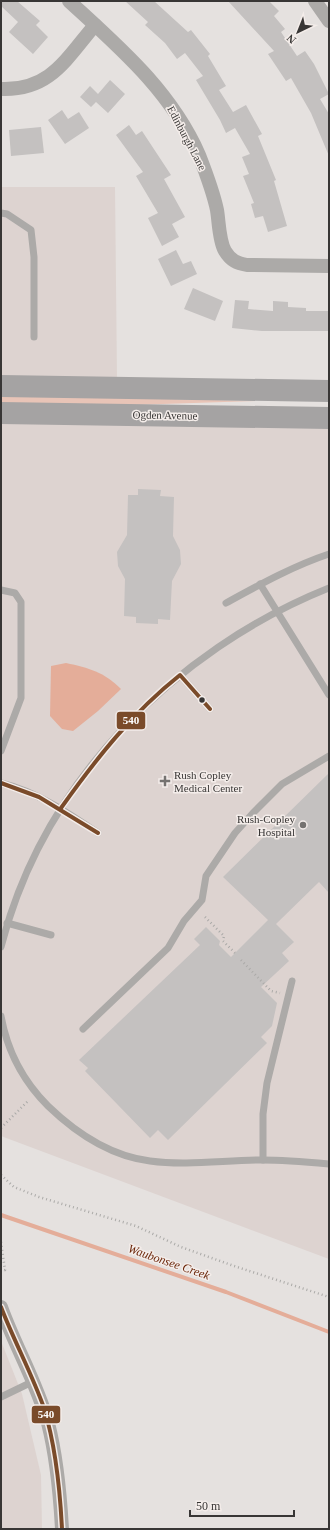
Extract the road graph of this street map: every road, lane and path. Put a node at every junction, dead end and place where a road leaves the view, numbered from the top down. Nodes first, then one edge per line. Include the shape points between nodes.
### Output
1 (69, 1) edge
2 (315, 1) edge
3 (329, 21) edge
4 (95, 25) junction
5 (1, 89) edge
6 (1, 214) edge
7 (329, 266) edge
8 (34, 337) dead end
9 (1, 386) edge
10 (329, 391) edge
11 (1, 413) edge
12 (329, 418) edge
13 (329, 554) edge
14 (260, 584) junction
15 (329, 588) edge
16 (1, 590) edge
17 (226, 603) dead end
18 (277, 612) junction
19 (180, 675) junction
20 (329, 695) edge
21 (210, 709) dead end
22 (1, 751) edge
23 (329, 756) edge
24 (1, 783) edge
25 (61, 808) junction
26 (98, 833) dead end
27 (205, 917) dead end
28 (7, 923) junction
29 (51, 935) dead end
30 (1, 947) edge
31 (235, 953) dead end
32 (241, 960) dead end
33 (292, 981) dead end
34 (289, 995) junction
35 (1, 1016) edge
36 (83, 1029) dead end
37 (30, 1100) dead end
38 (1, 1128) edge
39 (263, 1160) junction
40 (329, 1164) edge
41 (1, 1175) edge
42 (1, 1242) edge
43 (1, 1271) edge
44 (329, 1297) edge
45 (1, 1307) edge
46 (32, 1382) junction
47 (1, 1397) edge
48 (62, 1529) edge

1 - 4 street, Edinburgh Lane
2 - 3 street
4 - 5 street via 57,69 44,80 16,90
4 - 7 street, Edinburgh Lane via 147,75 183,124 207,174 224,250 230,258 247,265
6 - 8 lane via 7,214 32,230
9 - 10 main road
11 - 12 main road, Ogden Avenue
13 - 14 lane
14 - 17 lane
14 - 18 lane
15 - 18 lane
16 - 22 lane via 15,593 21,602 21,698
18 - 19 lane via 224,642
18 - 20 lane
19 - 21 lane
19 - 25 lane via 139,711 111,741
23 - 36 lane via 282,784 253,812 235,833 206,876 202,900 184,921 168,948
24 - 25 lane via 33,793
25 - 26 lane
25 - 28 lane via 28,870
27 - 31 path via 224,936 223,941
28 - 29 lane
28 - 30 lane
32 - 34 path via 271,991
33 - 34 lane
34 - 39 lane via 267,1083 263,1114
35 - 39 lane via 14,1059 28,1082 62,1120 88,1139 116,1152 149,1161
37 - 38 path
39 - 40 lane
41 - 44 path via 14,1187 39,1197 136,1226 181,1247
42 - 43 path via 5,1267 5,1270
45 - 46 street
46 - 47 lane
46 - 48 street via 48,1422 55,1452

